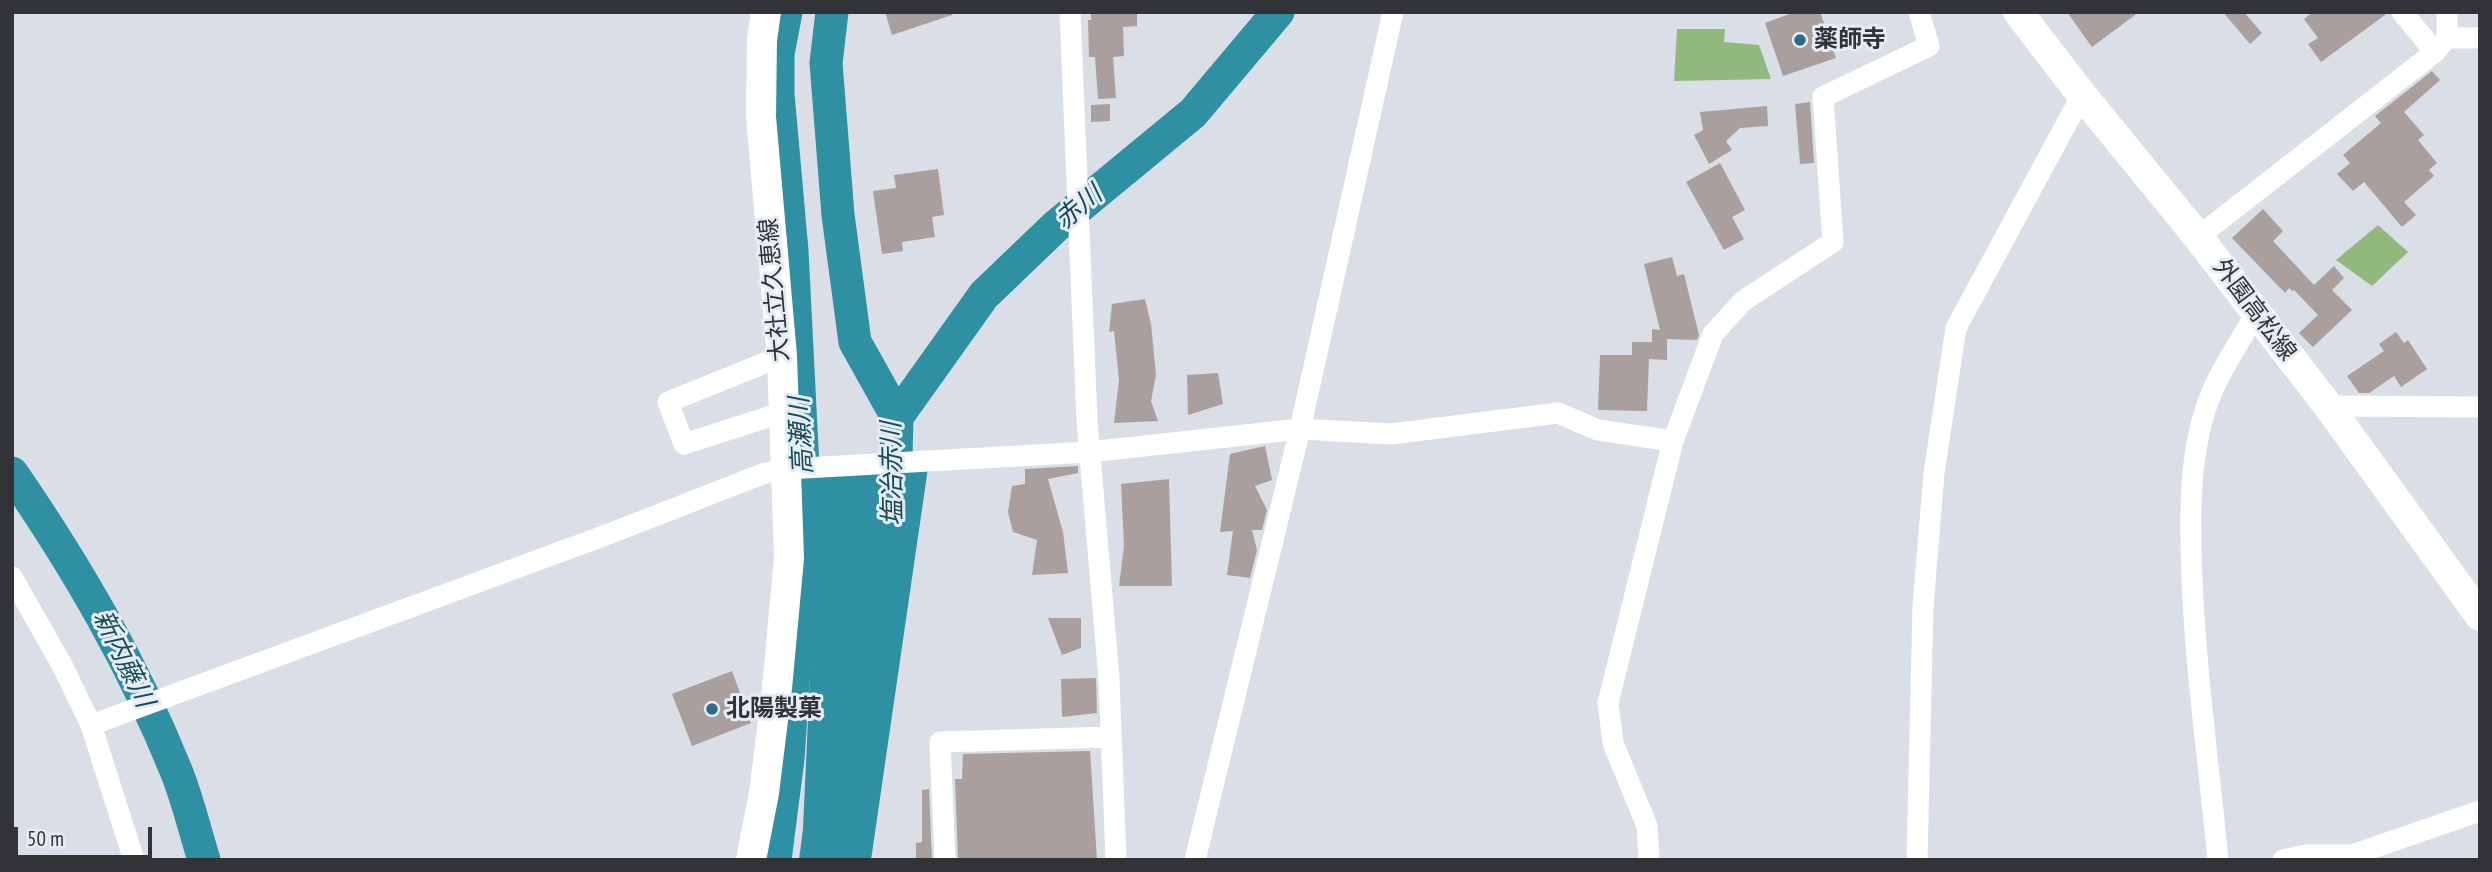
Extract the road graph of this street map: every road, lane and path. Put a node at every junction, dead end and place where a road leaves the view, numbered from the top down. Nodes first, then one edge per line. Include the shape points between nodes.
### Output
1 (766, 12) edge
2 (1070, 12) edge
3 (1393, 12) edge
4 (1919, 12) edge
5 (2018, 12) edge
6 (2402, 12) edge
7 (2447, 12) edge
8 (2480, 38) edge
9 (2441, 45) junction
10 (2082, 95) junction
11 (2198, 237) junction
12 (2256, 313) junction
13 (782, 356) junction
14 (2328, 405) junction
15 (2480, 407) edge
16 (784, 412) junction
17 (1300, 429) junction
18 (1673, 441) junction
19 (1089, 452) junction
20 (787, 469) junction
21 (12, 577) edge
22 (2480, 616) edge
23 (99, 722) junction
24 (1111, 737) junction
25 (2480, 811) edge
26 (134, 860) edge
27 (751, 860) edge
28 (945, 860) edge
29 (1116, 860) edge
30 (1195, 860) edge
31 (1649, 860) edge
32 (1917, 860) edge
33 (2218, 860) edge
34 (2283, 860) edge

1 - 13 main road, 大社立久恵線 via 761,117
2 - 19 street
3 - 17 street
4 - 18 street via 1928,46 1823,97 1833,242 1743,301 1713,334
5 - 10 main road, 外園高松線
6 - 9 street
7 - 9 street
8 - 9 street
9 - 11 street
10 - 11 main road, 外園高松線
10 - 32 street via 1956,328 1934,473 1923,606
11 - 12 main road, 外園高松線
12 - 14 main road, 外園高松線
12 - 33 street via 2205,411 2194,471 2190,534 2195,629
13 - 16 main road, 大社立久恵線
13 - 16 street via 668,402 684,444
14 - 15 street
14 - 22 main road, 外園高松線
16 - 20 main road, 大社立久恵線
17 - 18 street via 1391,435 1558,413 1598,430
17 - 19 street
17 - 30 street
18 - 31 street via 1608,704 1614,743 1647,826
19 - 20 street
19 - 24 street
20 - 23 street via 765,473
20 - 27 main road, 大社立久恵線 via 786,597 764,793
21 - 23 street
23 - 26 street
24 - 28 street via 940,742
24 - 29 street
25 - 34 street via 2353,855

